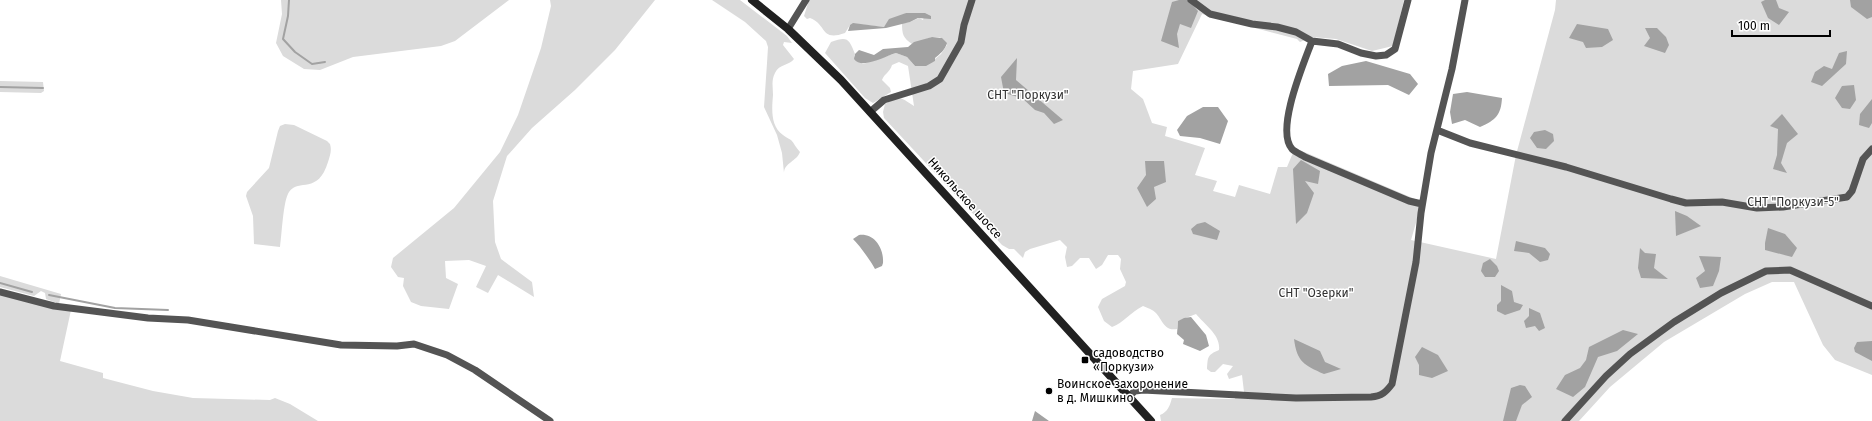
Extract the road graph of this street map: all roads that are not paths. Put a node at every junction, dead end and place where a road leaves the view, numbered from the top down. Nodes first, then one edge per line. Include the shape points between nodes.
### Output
1 (752, 0) edge
2 (806, 0) edge
3 (972, 0) edge
4 (1191, 0) edge
5 (1408, 0) edge
6 (1465, 0) edge
7 (788, 29) junction
8 (1312, 41) junction
9 (870, 112) junction
10 (1437, 130) junction
11 (1872, 149) edge
12 (1422, 204) junction
13 (0, 292) edge
14 (1872, 306) edge
15 (1129, 396) junction
16 (550, 421) edge
17 (1151, 421) edge
18 (1565, 421) edge

1 - 7 main road, Никольское шоссе
2 - 7 street
3 - 9 street via 961,42 940,79 929,86 884,100
4 - 8 street via 1210,14 1290,31
5 - 8 street via 1395,50 1386,55 1376,56 1338,44
6 - 10 street
7 - 9 main road, Никольское шоссе
8 - 12 street via 1287,120 1292,148 1320,164
9 - 15 main road, Никольское шоссе
10 - 11 street via 1470,143 1566,166 1671,200 1686,203 1722,202 1757,208 1783,207 1847,197 1852,191 1863,159
10 - 12 street
12 - 15 street via 1416,262 1392,384 1386,393 1371,397 1296,398 1143,390
13 - 16 street via 54,306 148,318 188,320 341,345 414,344 447,355 475,370
14 - 18 street via 1790,270 1766,271 1721,293 1674,322 1630,354
15 - 17 main road, Никольское шоссе

